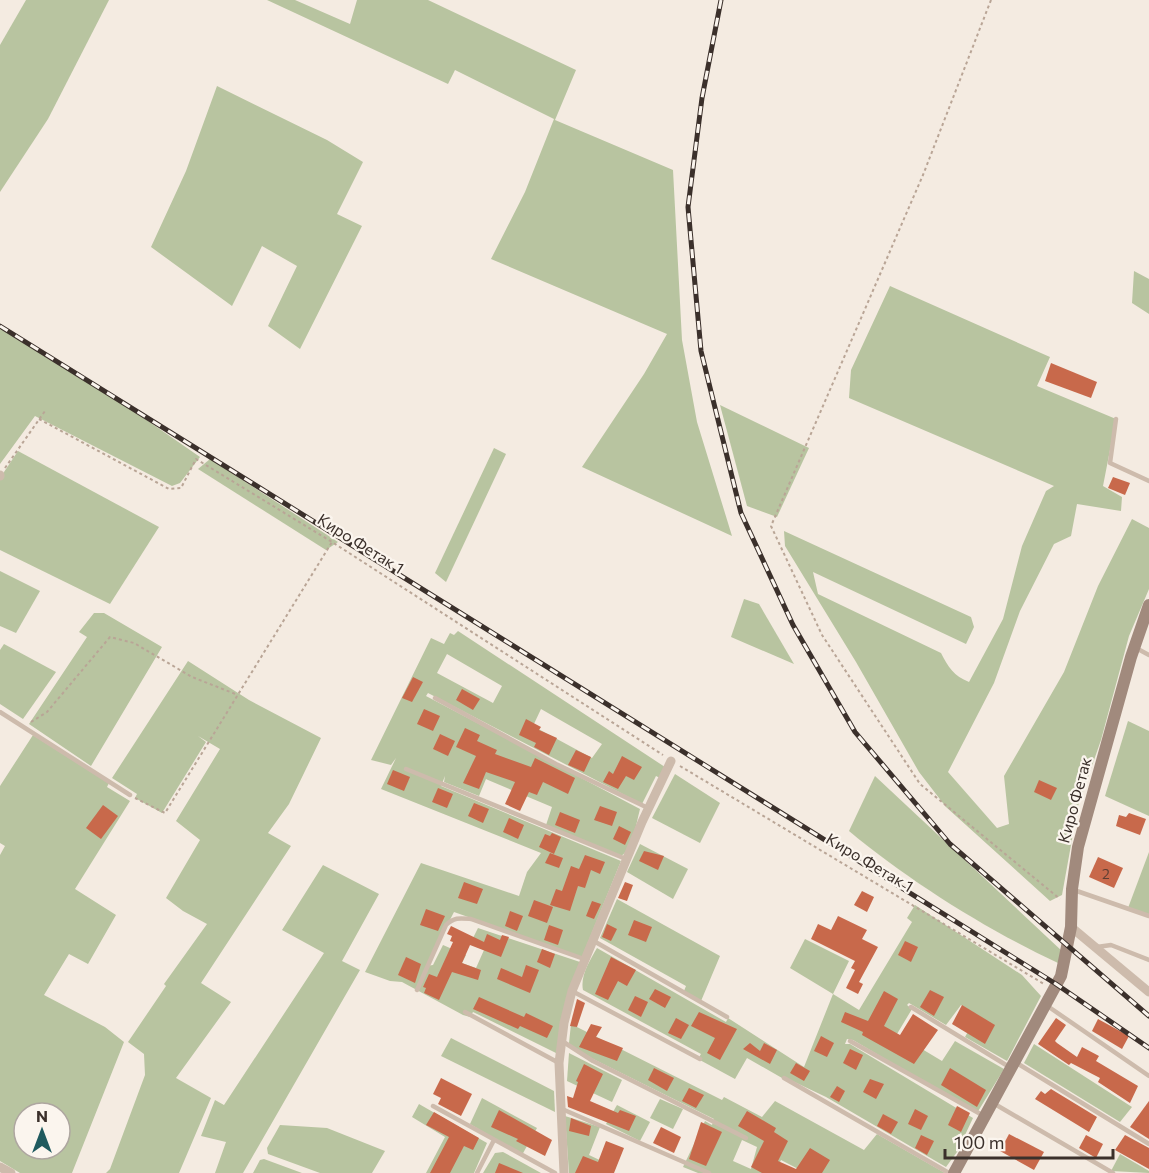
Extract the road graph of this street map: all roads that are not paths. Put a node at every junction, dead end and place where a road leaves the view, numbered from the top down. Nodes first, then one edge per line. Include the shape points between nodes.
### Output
1 (1116, 419) dead end
2 (1149, 481) edge
3 (1149, 605) edge
4 (1134, 647) junction
5 (1149, 655) edge
6 (435, 698) dead end
7 (0, 712) edge
8 (671, 760) road end
9 (406, 769) dead end
10 (130, 795) road end
11 (648, 808) junction
12 (626, 859) junction
13 (1072, 889) junction
14 (1149, 916) edge
15 (1071, 927) junction
16 (1086, 937) junction
17 (592, 940) junction
18 (1067, 945) junction
19 (1097, 947) junction
20 (584, 959) junction
21 (1149, 960) edge
22 (417, 990) dead end
23 (572, 991) junction
24 (1149, 992) edge
25 (1047, 1005) junction
26 (911, 1007) dead end
27 (465, 1012) dead end
28 (727, 1017) dead end
29 (562, 1041) junction
30 (850, 1041) dead end
31 (700, 1059) dead end
32 (559, 1063) junction
33 (1013, 1065) junction
34 (1149, 1076) edge
35 (784, 1078) dead end
36 (991, 1102) junction
37 (433, 1106) dead end
38 (559, 1108) junction
39 (984, 1116) junction
40 (746, 1138) dead end
41 (494, 1140) junction
42 (1149, 1144) edge
43 (0, 1167) edge
44 (11, 1173) edge
45 (477, 1173) edge
46 (555, 1173) edge
47 (564, 1173) edge
48 (709, 1173) edge
49 (949, 1173) edge
50 (954, 1173) edge
51 (1113, 1173) edge

1 - 2 lane via 1110,463
3 - 4 main road, Киро Фетак
4 - 5 lane
4 - 13 main road, Киро Фетак via 1091,794
6 - 11 lane via 556,764
7 - 10 lane
8 - 11 street
9 - 12 lane
11 - 12 street
12 - 17 street
13 - 14 lane
13 - 15 main road, Киро Фетак
15 - 16 street
15 - 18 main road, Киро Фетак
16 - 18 street via 1077,937
16 - 19 street
17 - 20 street
17 - 28 lane
18 - 25 main road, Киро Фетак via 1061,976
19 - 21 lane via 1111,945
19 - 24 street
20 - 22 lane via 471,919 452,919
20 - 23 street
23 - 29 street
23 - 31 lane
25 - 33 main road, Киро Фетак
25 - 34 lane
26 - 33 lane
27 - 32 lane
29 - 32 street
29 - 40 lane via 593,1061
30 - 39 lane
32 - 38 street
33 - 36 main road, Киро Фетак
33 - 42 lane
35 - 49 lane
36 - 39 main road, Киро Фетак
36 - 51 lane
37 - 41 lane
38 - 47 street
38 - 48 lane
39 - 50 main road, Киро Фетак
41 - 45 lane
41 - 46 lane
43 - 44 street

